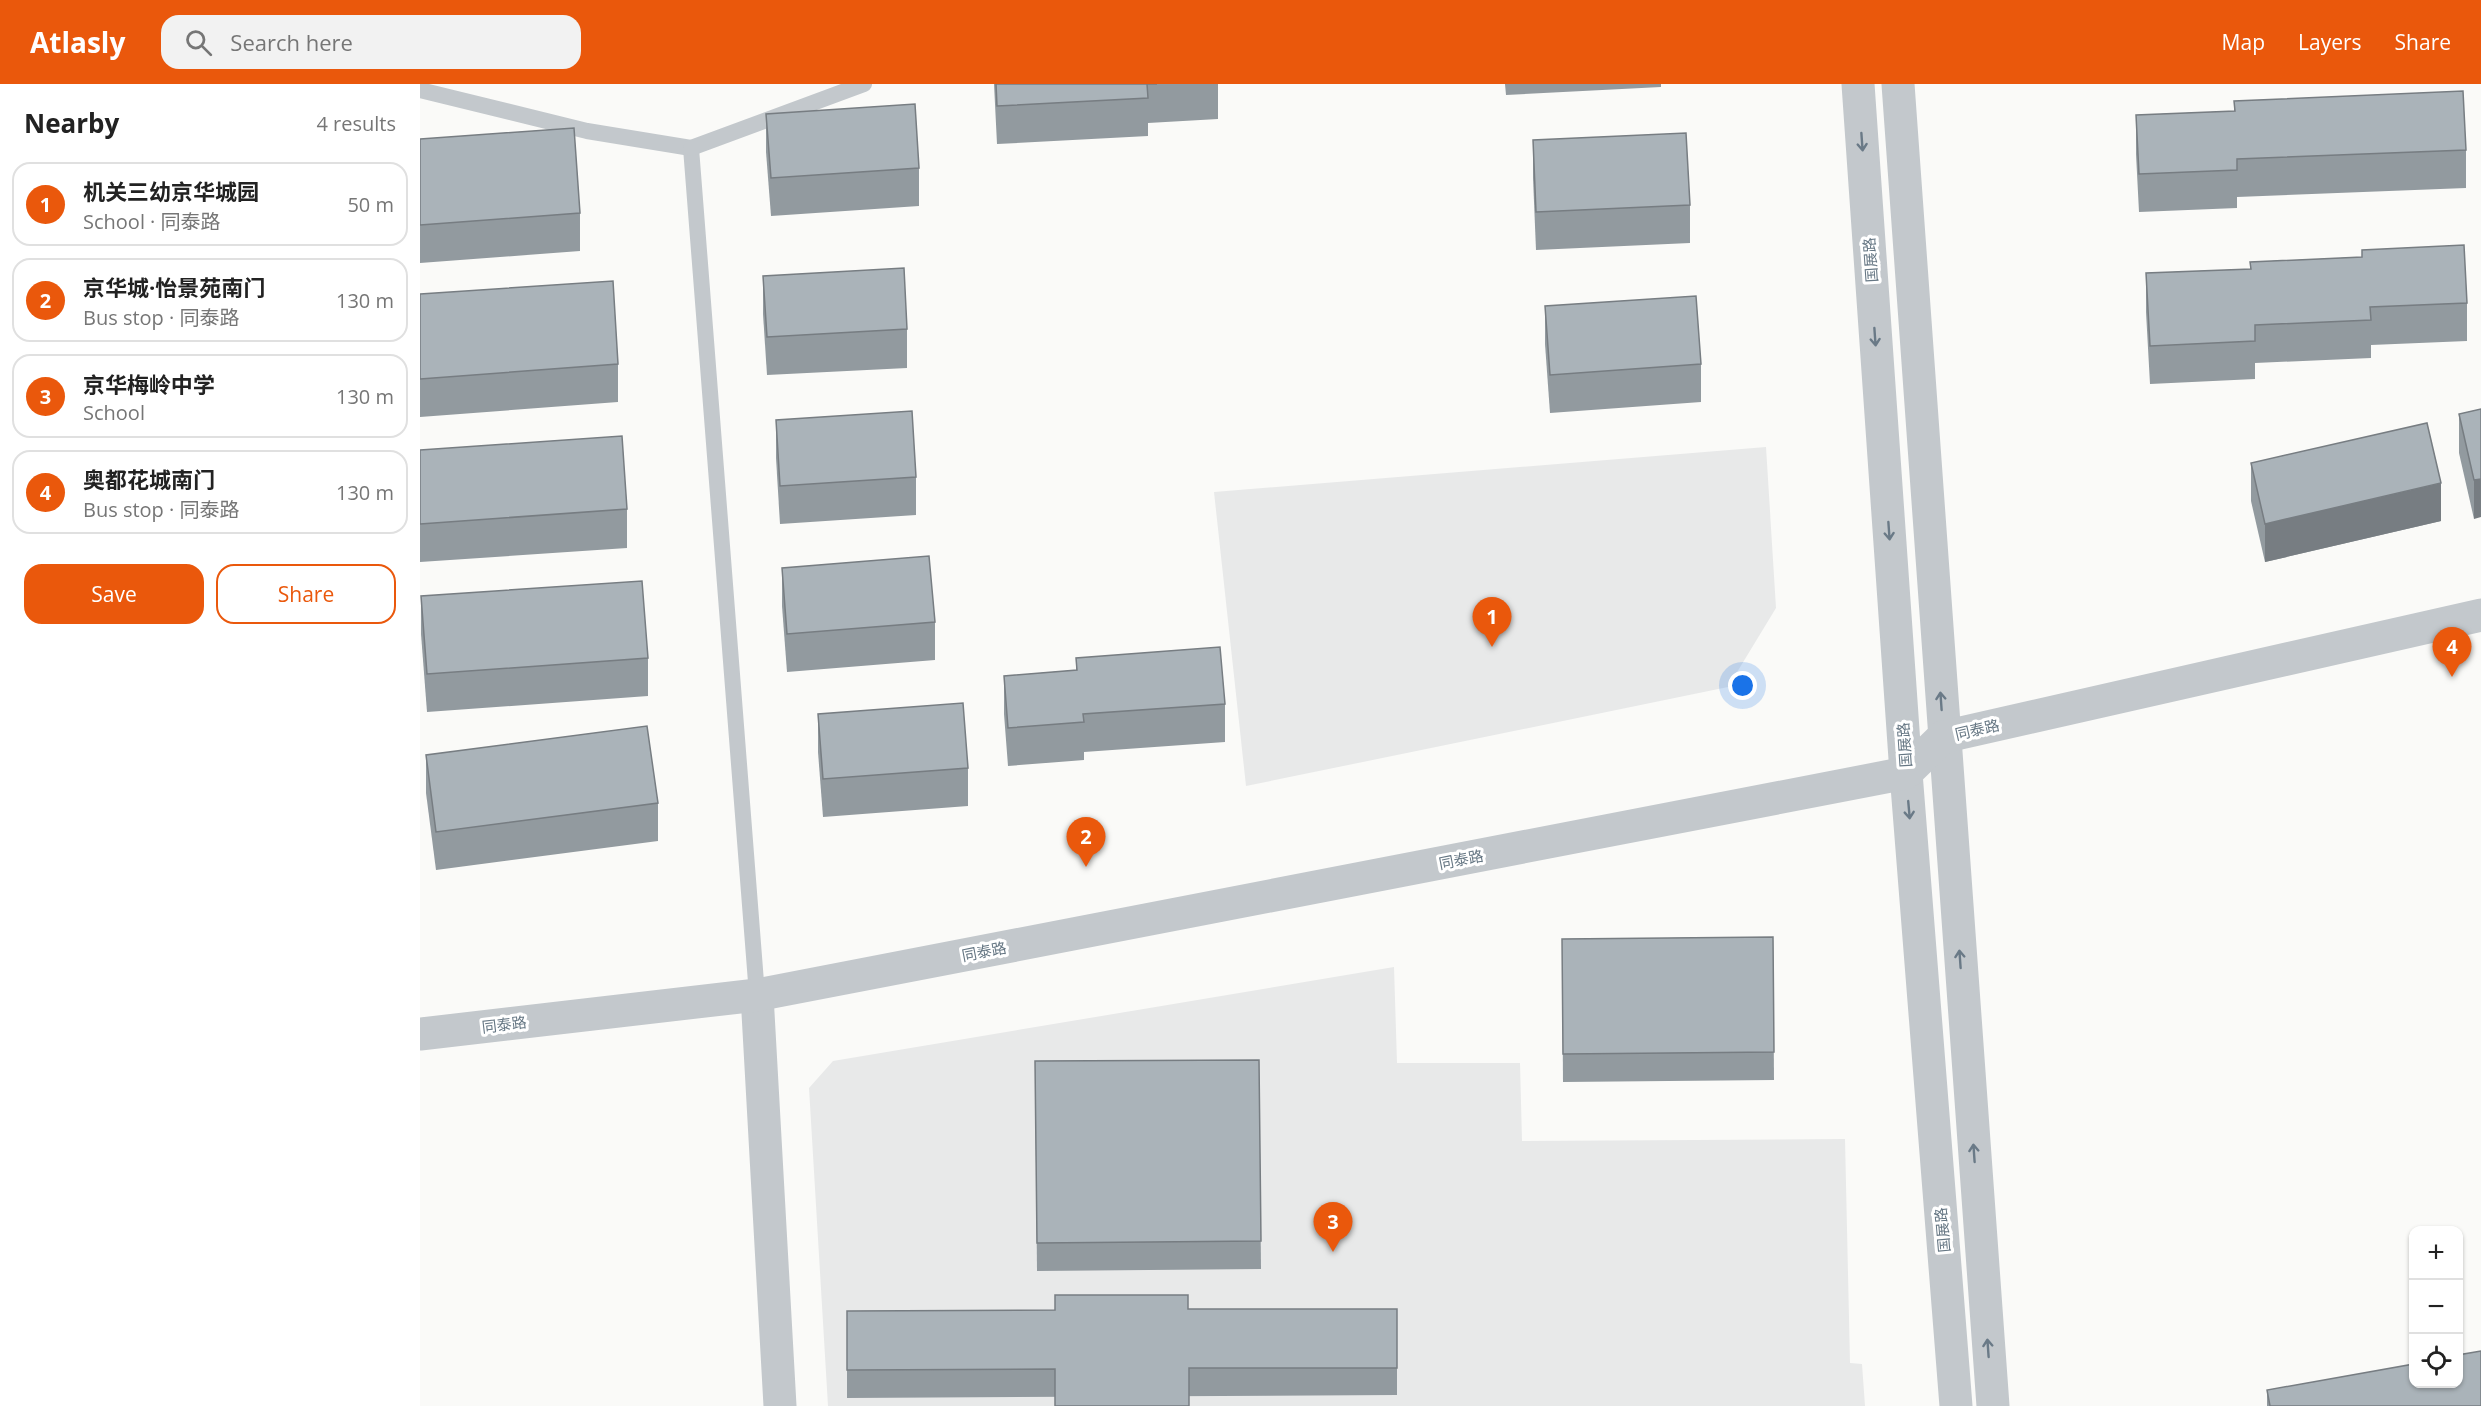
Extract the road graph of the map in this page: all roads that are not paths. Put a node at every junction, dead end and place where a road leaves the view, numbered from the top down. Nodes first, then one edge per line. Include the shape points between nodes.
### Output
1 (864, 84) edge
2 (1858, 84) edge
3 (1898, 84) edge
4 (420, 90) edge
5 (691, 148) junction
6 (2481, 615) edge
7 (1943, 736) junction
8 (1906, 773) junction
9 (756, 995) junction
10 (420, 1034) edge
11 (780, 1406) edge
12 (1956, 1406) edge
13 (1993, 1406) edge

1 - 5 lane
2 -> 8 street, 国展路
7 -> 3 street
4 - 5 lane via 587,131
5 - 9 lane
6 - 7 street, 同泰路
7 - 8 street, 同泰路
13 -> 7 street
8 - 9 street, 同泰路
8 -> 12 street, 国展路
9 - 10 street, 同泰路
9 - 11 street

